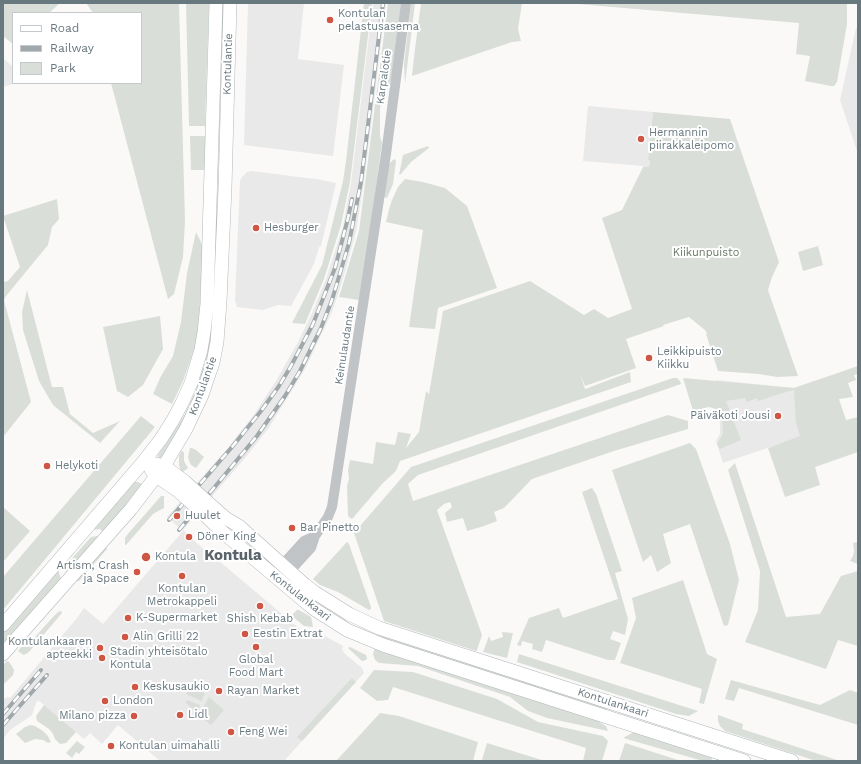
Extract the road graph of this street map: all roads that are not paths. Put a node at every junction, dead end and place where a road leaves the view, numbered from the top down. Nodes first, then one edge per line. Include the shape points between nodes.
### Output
1 (216, 3) edge
2 (230, 3) edge
3 (406, 3) edge
4 (386, 154) joint
5 (144, 461) junction
6 (160, 471) junction
7 (218, 519) junction
8 (286, 568) junction
9 (276, 578) junction
10 (3, 625) edge
11 (3, 654) edge
12 (744, 761) edge
13 (792, 761) edge

1 - 5 main road, Kontulantie via 204,332 196,368 182,403 161,439
2 - 6 main road, Kontulantie via 225,188 217,342 202,395 186,429
3 - 4 street, Karpalotie
4 - 8 street, Keinulaudantie via 332,507 315,536 304,541
5 - 6 main road, Kontulankaari
5 - 10 main road, Kontulantie
6 - 7 main road, Kontulankaari, bridge
6 - 11 main road, Kontulantie via 126,515
7 - 8 main road, Kontulankaari via 227,519 239,526
7 - 9 main road, Kontulankaari
8 - 9 street, Keinulaudantie
8 - 13 main road, Kontulankaari via 326,600 379,628
9 - 12 main road, Kontulankaari via 338,625 374,642

